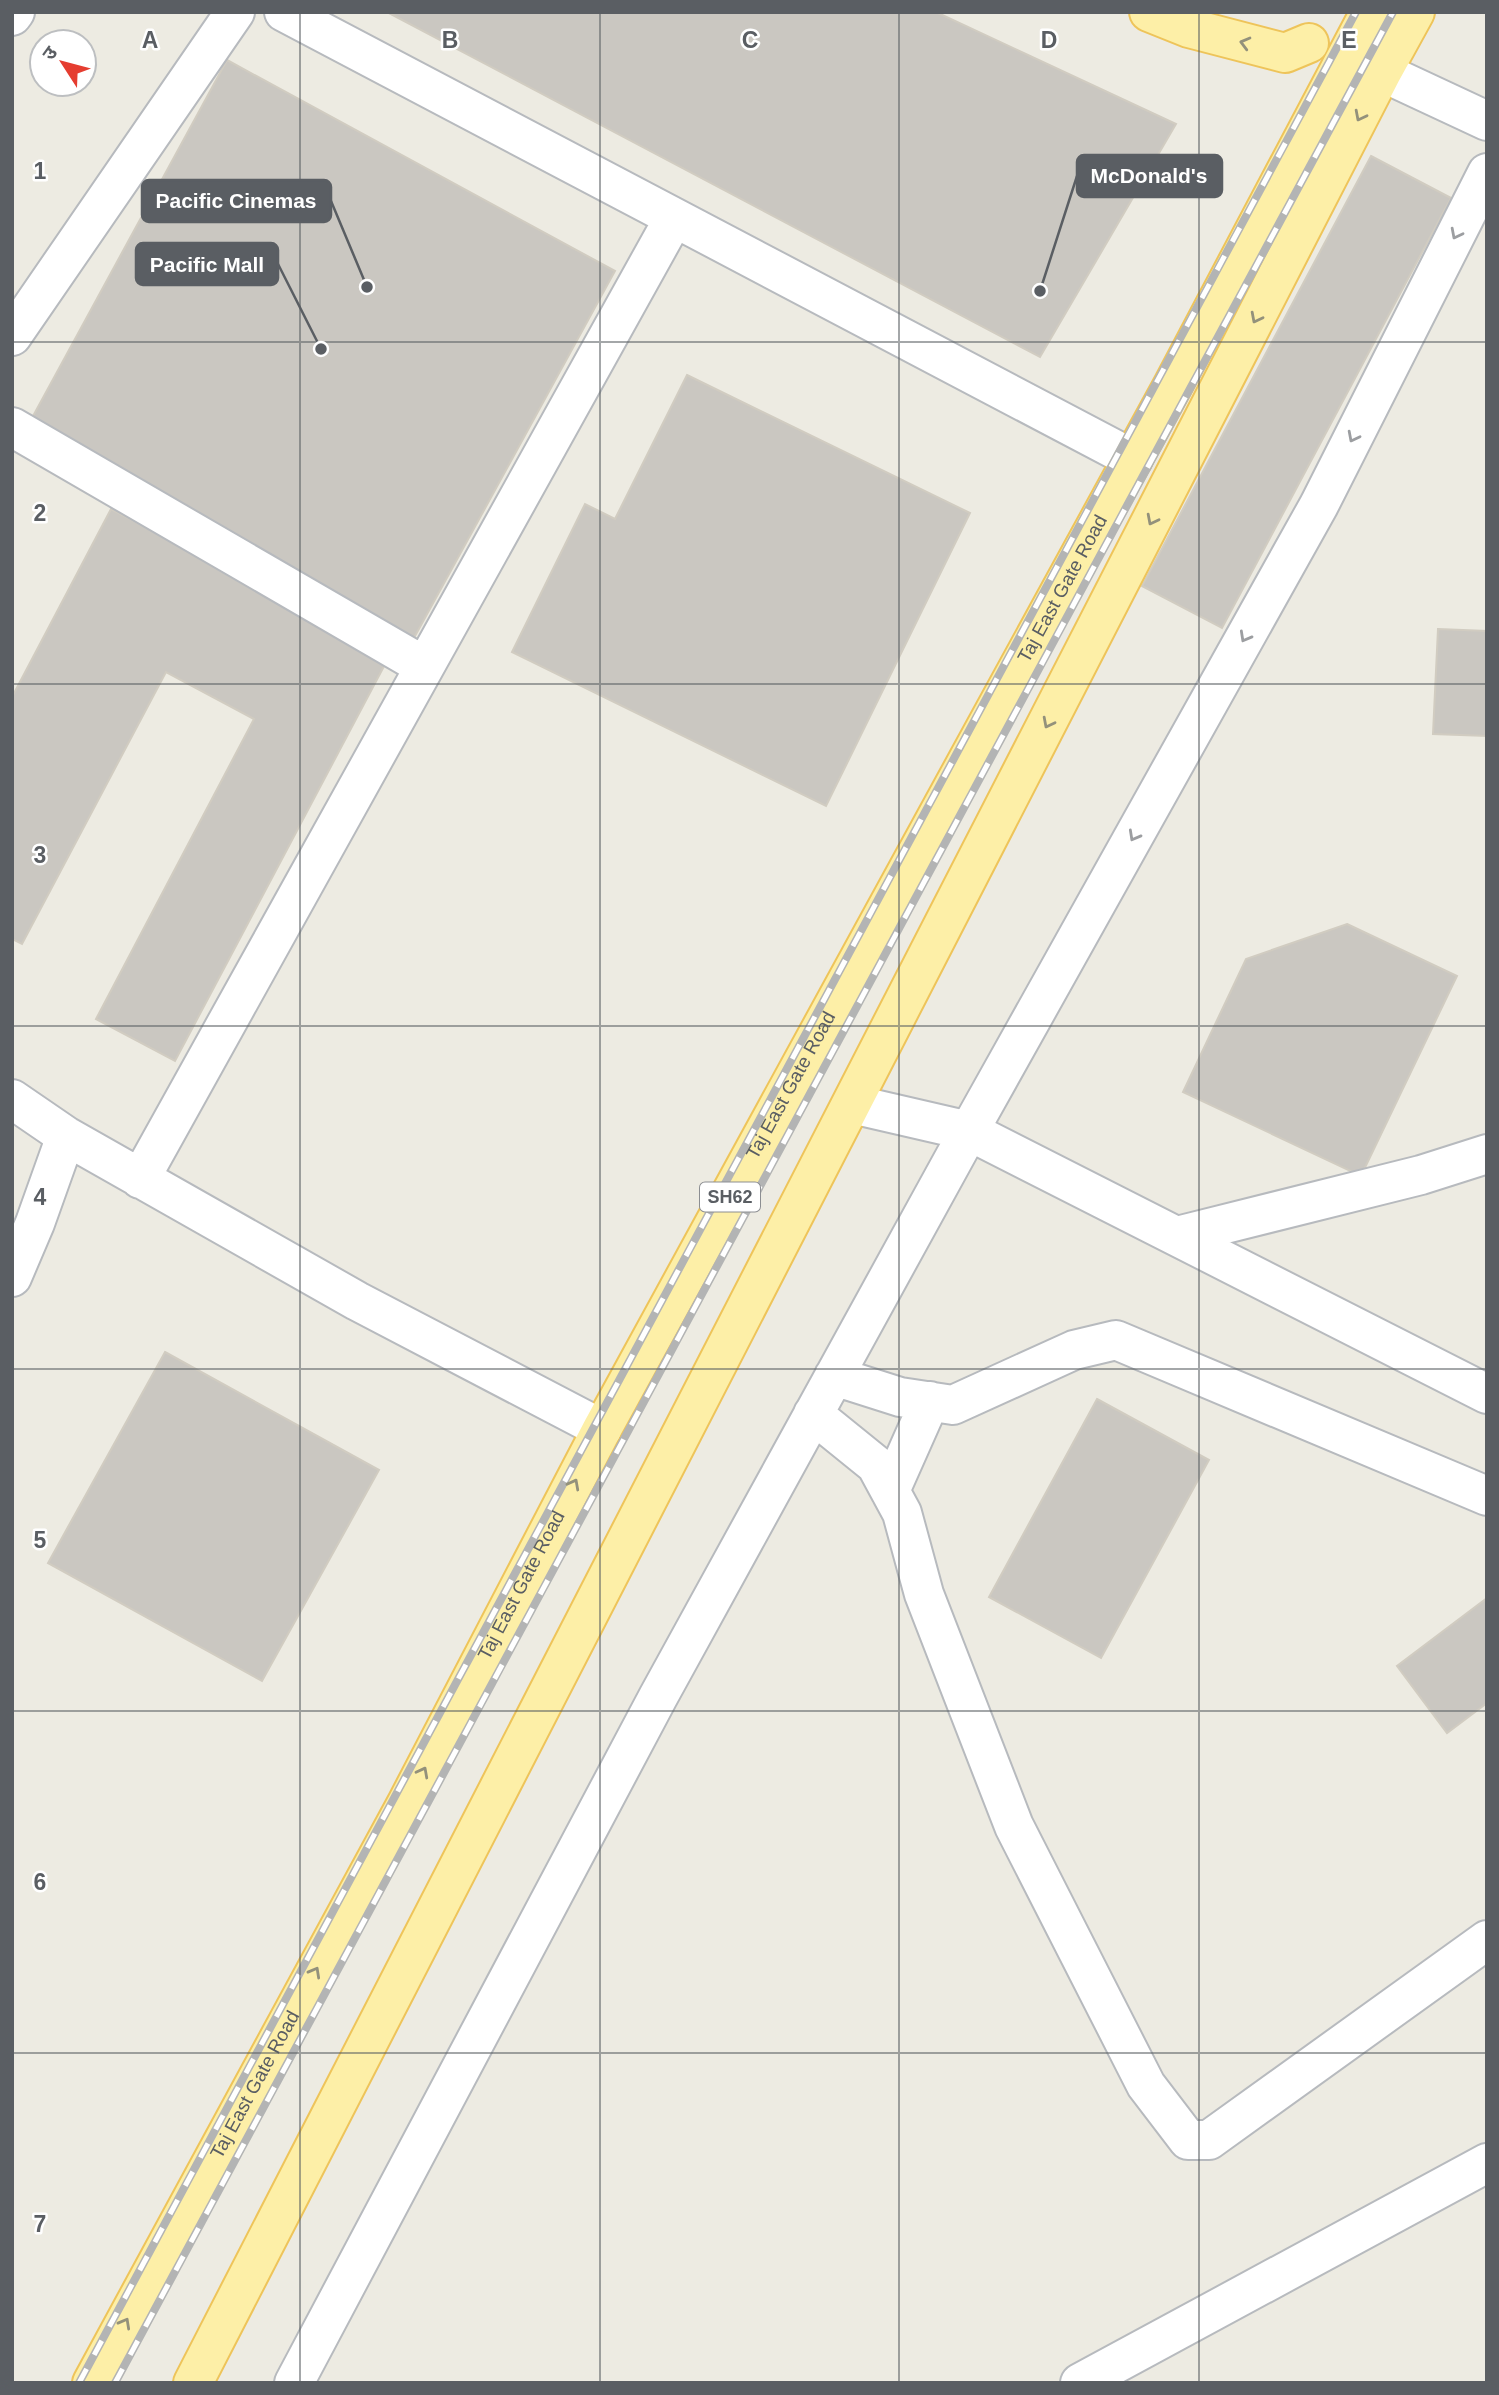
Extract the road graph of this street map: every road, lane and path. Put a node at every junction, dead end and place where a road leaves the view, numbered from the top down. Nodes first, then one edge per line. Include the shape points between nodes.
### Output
1 (235, 12) edge
2 (284, 12) edge
3 (1149, 12) edge
4 (1370, 12) edge
5 (1415, 12) edge
6 (1303, 27) edge
7 (1346, 58) junction
8 (1382, 72) junction
9 (1487, 121) edge
10 (1487, 173) edge
11 (674, 218) junction
12 (12, 337) edge
13 (12, 427) edge
14 (1133, 459) junction
15 (424, 666) junction
16 (12, 1099) edge
17 (852, 1104) junction
18 (969, 1131) junction
19 (65, 1136) junction
20 (1487, 1154) edge
21 (140, 1179) junction
22 (1177, 1237) junction
23 (12, 1277) edge
24 (834, 1376) junction
25 (1487, 1394) edge
26 (930, 1401) junction
27 (813, 1414) junction
28 (602, 1429) junction
29 (890, 1491) junction
30 (1487, 1496) edge
31 (1487, 1940) edge
32 (1484, 2166) edge
33 (92, 2383) edge
34 (193, 2383) edge
35 (294, 2383) edge
36 (1080, 2383) edge

1 - 12 street
2 - 11 street
6 -> 3 main road via 1285,53 1189,28
4 - 7 main road, Taj East Gate Road / SH62
5 - 8 main road
6 - 7 main road
7 - 8 main road
7 - 14 main road, Taj East Gate Road / SH62
8 - 9 street
8 -> 17 main road
10 -> 18 street via 1319,505
11 - 14 street
11 - 15 street
13 - 15 street
14 - 28 main road, Taj East Gate Road / SH62
15 - 21 street
16 - 19 street
17 - 18 street
17 - 34 main road
18 - 22 street
18 - 24 street
19 - 21 street
19 - 23 street
20 - 22 street
21 - 28 street via 357,1301
22 - 25 street
24 - 26 street
24 - 27 street
26 - 29 street
26 - 30 street via 953,1405 1074,1350 1116,1340
27 - 29 street via 876,1465
27 - 35 street
33 -> 28 main road, Taj East Gate Road / SH62 via 407,1803
29 - 31 street via 902,1513 924,1594 1014,1826 1146,2085 1188,2140 1209,2140
32 - 36 street

